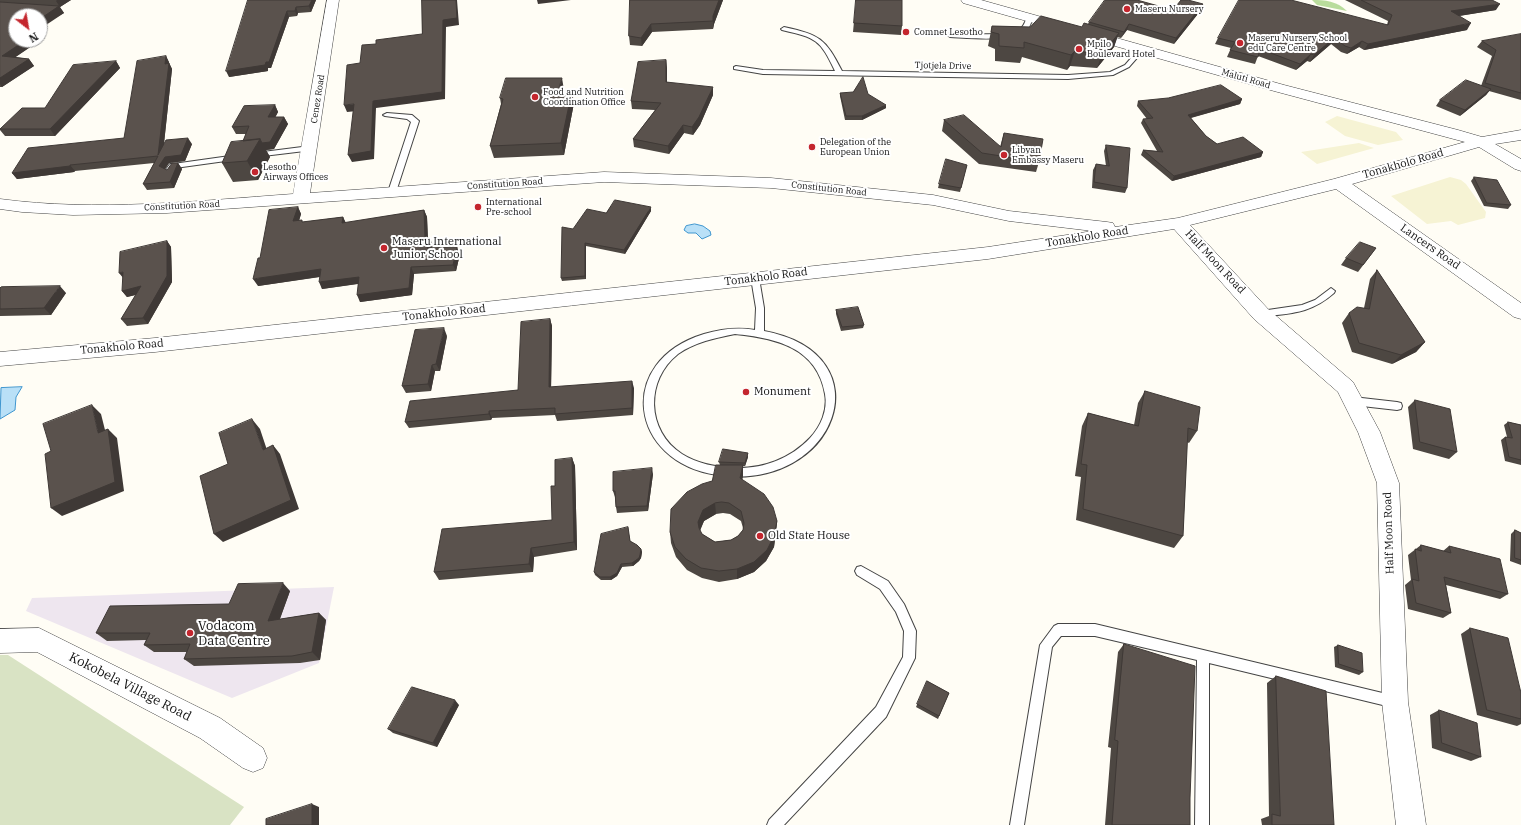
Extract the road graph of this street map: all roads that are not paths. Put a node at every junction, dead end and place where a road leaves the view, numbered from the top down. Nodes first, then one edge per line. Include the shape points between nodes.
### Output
1 (333, 0) edge
2 (967, 0) edge
3 (1004, 0) edge
4 (1010, 13) junction
5 (1030, 19) junction
6 (784, 29) dead end
7 (950, 35) dead end
8 (1141, 50) junction
9 (736, 68) dead end
10 (839, 72) junction
11 (386, 115) dead end
12 (1521, 135) edge
13 (1481, 142) junction
14 (310, 148) junction
15 (1521, 166) edge
16 (168, 172) edge
17 (1339, 183) junction
18 (392, 192) junction
19 (301, 198) junction
20 (0, 204) edge
21 (1009, 216) junction
22 (1178, 223) junction
23 (1133, 230) junction
24 (1037, 246) junction
25 (755, 278) junction
26 (1331, 291) dead end
27 (1521, 312) edge
28 (1261, 314) junction
29 (759, 333) junction
30 (0, 359) edge
31 (1354, 401) junction
32 (1397, 406) dead end
33 (861, 571) dead end
34 (0, 641) edge
35 (1203, 656) junction
36 (1395, 702) junction
37 (253, 758) dead end
38 (774, 825) edge
39 (1017, 825) edge
40 (1202, 825) edge
41 (1411, 825) edge

1 - 14 street, Cenez Road
2 - 4 street, Maluti Road
3 - 4 street
4 - 5 street, Maluti Road
5 - 7 lane via 1022,31
5 - 8 street, Maluti Road
6 - 10 lane via 812,35 826,45
8 - 10 lane, Tjotjela Drive via 1127,66 1111,74 1068,77
8 - 13 street, Maluti Road
9 - 10 lane, Tjotjela Drive via 763,72
11 - 18 lane via 409,117 415,121
12 - 13 street, Tonakholo Road
13 - 15 street, Maluti Road
13 - 17 street, Tonakholo Road
14 - 16 lane via 173,166
14 - 19 street, Cenez Road
17 - 22 street, Tonakholo Road
17 - 27 street, Lancers Road
18 - 19 street, Constitution Road
18 - 21 street, Constitution Road via 604,177 771,183 933,200
19 - 20 street, Constitution Road via 167,208 73,210
21 - 23 street, Constitution Road
21 - 24 street, Constitution Road via 1027,231
22 - 23 street, Tonakholo Road
22 - 28 street, Half Moon Road
23 - 24 street, Tonakholo Road
24 - 25 street, Tonakholo Road
25 - 29 lane via 760,308
25 - 30 street, Tonakholo Road via 162,344
26 - 28 lane via 1318,302 1303,308
28 - 31 street, Half Moon Road via 1346,387
29 - 29 lane via 735,331 710,335 688,344 669,357 655,374 648,394 648,414 656,434 671,451 693,465 720,472 745,473 771,469 793,459 811,446 824,429 831,411 831,393 826,375 815,360 799,347 780,338
31 - 32 lane
31 - 36 street, Half Moon Road via 1388,483
33 - 38 lane via 884,585 900,608 910,631 909,658 881,712
34 - 37 street, Kokobela Village Road via 39,640 210,728
35 - 36 lane
35 - 39 lane via 1095,630 1058,630 1046,645
35 - 40 lane
36 - 41 street, Half Moon Road

